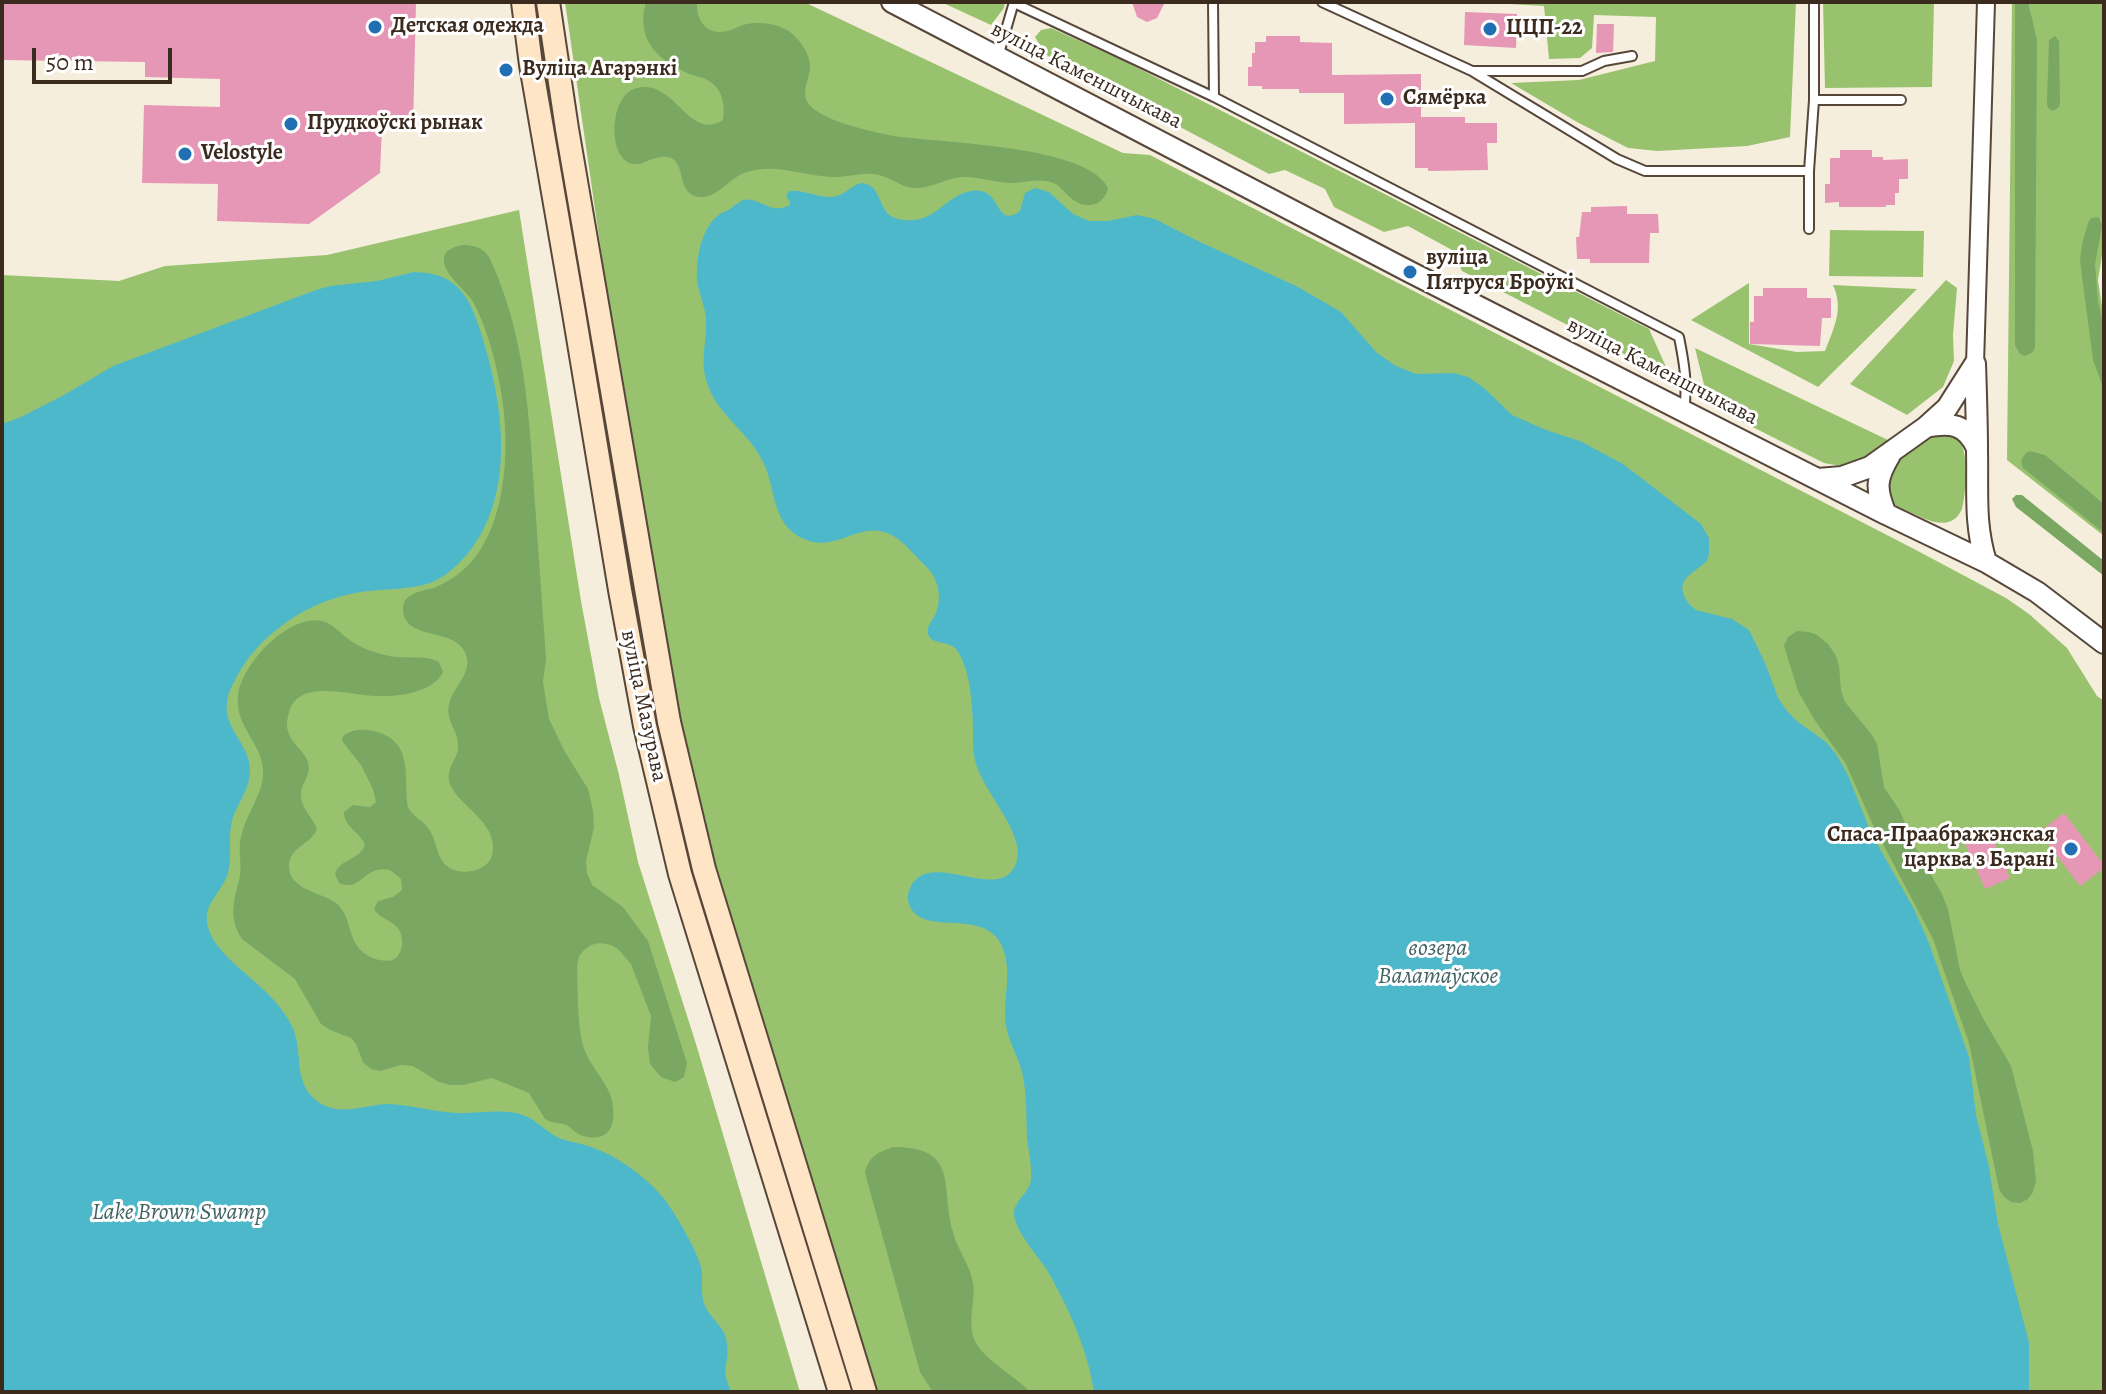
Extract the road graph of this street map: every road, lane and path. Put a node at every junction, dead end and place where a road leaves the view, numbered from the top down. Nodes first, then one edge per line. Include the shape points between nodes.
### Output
1 (523, 2) edge
2 (548, 2) edge
3 (892, 2) edge
4 (1014, 2) edge
5 (1213, 2) edge
6 (1322, 2) edge
7 (1814, 2) edge
8 (1986, 2) edge
9 (1632, 56) dead end
10 (998, 58) junction
11 (1472, 71) junction
12 (1214, 97) junction
13 (1814, 100) junction
14 (1901, 100) dead end
15 (1809, 171) junction
16 (1809, 229) dead end
17 (1975, 364) junction
18 (1684, 410) junction
19 (1926, 427) junction
20 (1977, 448) junction
21 (1893, 450) junction
22 (1818, 479) junction
23 (1976, 510) junction
24 (1886, 514) junction
25 (1935, 538) junction
26 (1986, 562) junction
27 (2104, 643) edge
28 (840, 1392) edge
29 (865, 1392) edge

1 - 28 main road, вуліца Мазурава via 645,726 680,874
2 - 29 main road, вуліца Мазурава via 669,722 704,869
3 - 10 street, вуліца Каменшчыкава
4 - 10 lane
4 - 12 lane
5 - 12 lane
6 - 11 lane
7 - 13 lane
8 - 17 street
9 - 11 lane via 1582,71
10 - 18 street, вуліца Каменшчыкава
11 - 15 lane via 1645,171
12 - 18 lane via 1679,337 1687,391
13 - 14 lane
13 - 15 lane
15 - 16 lane
17 - 19 street via 1947,408
17 - 20 street
18 - 22 street, вуліца Каменшчыкава
19 - 20 street via 1942,423 1959,428 1971,435
19 - 21 street
20 - 23 street
21 - 22 street via 1870,467
21 - 24 street via 1878,484
22 - 24 street, вуліца Каменшчыкава
23 - 25 street via 1967,527
23 - 26 street
24 - 25 street, вуліца Каменшчыкава
25 - 26 street, вуліца Каменшчыкава
26 - 27 street, вуліца Каменшчыкава via 2037,592

